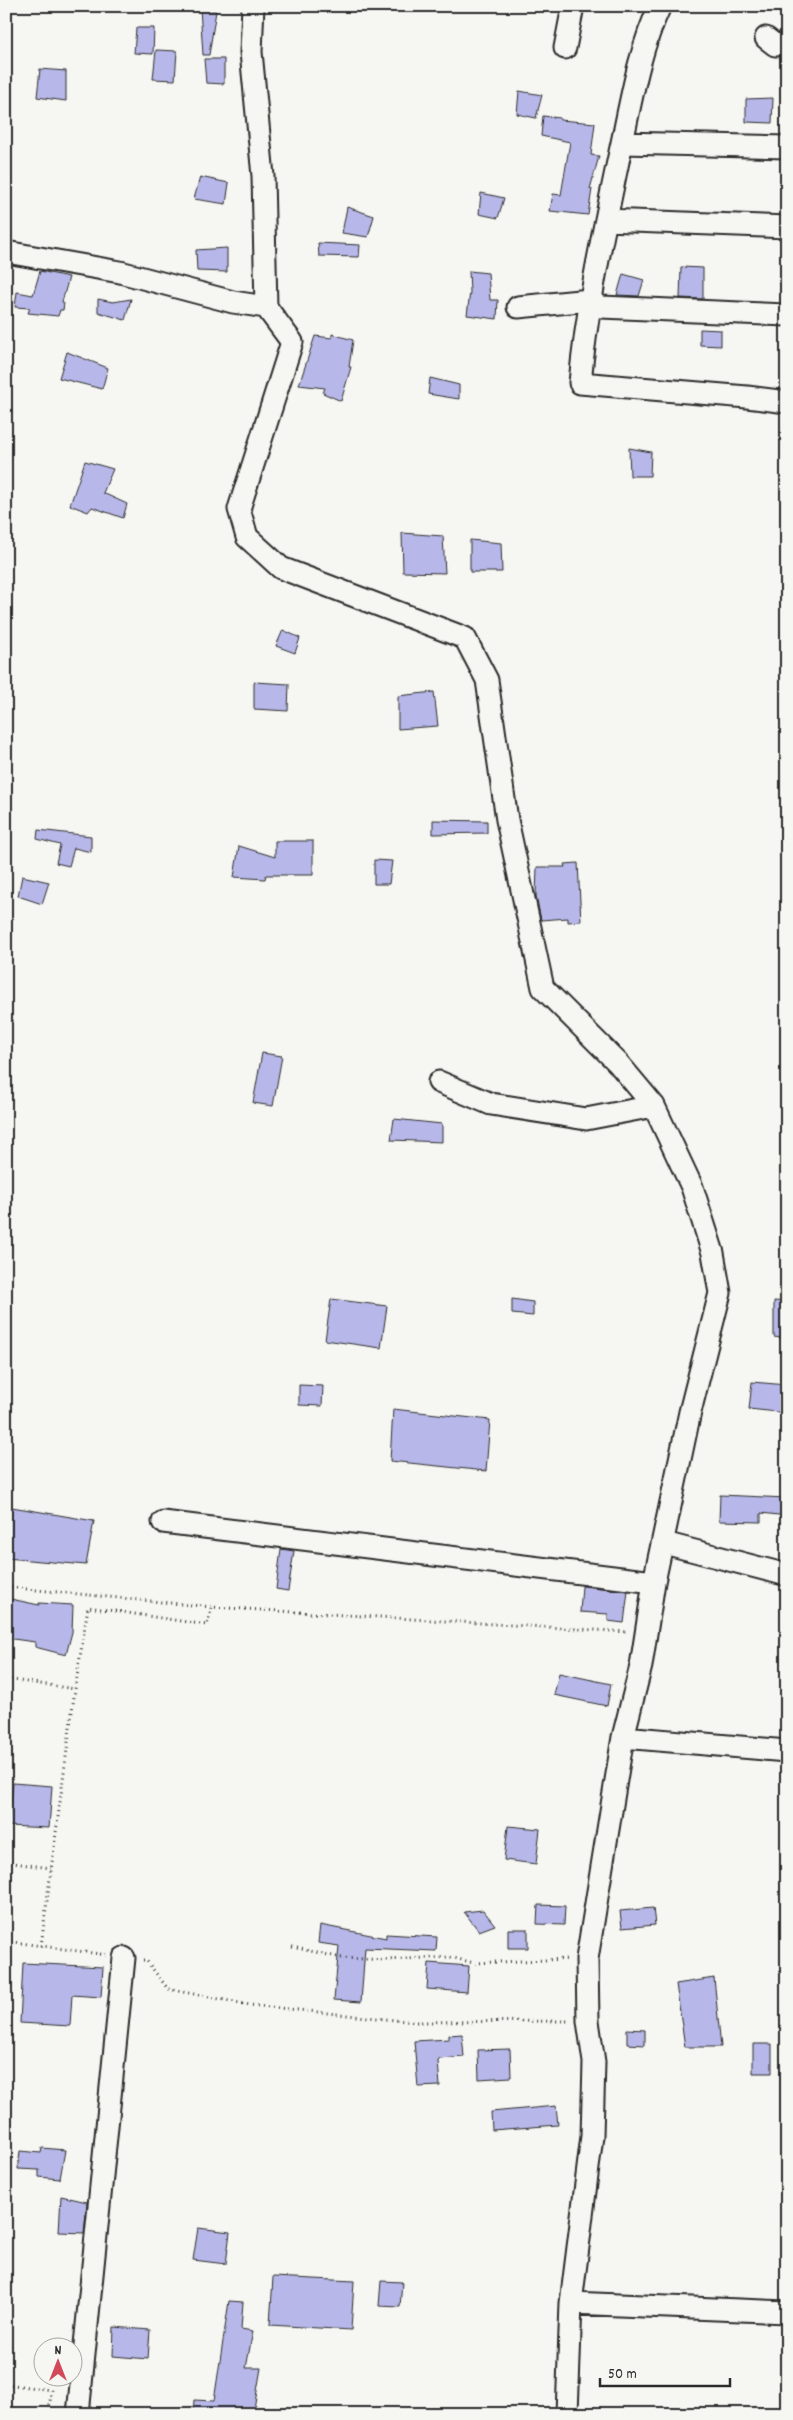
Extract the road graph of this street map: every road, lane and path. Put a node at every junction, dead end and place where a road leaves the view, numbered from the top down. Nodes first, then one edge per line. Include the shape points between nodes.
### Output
1 (253, 6) edge
2 (573, 6) edge
3 (660, 6) edge
4 (766, 38) dead end
5 (787, 44) edge
6 (565, 48) dead end
7 (622, 143) junction
8 (787, 147) edge
9 (606, 220) junction
10 (787, 227) edge
11 (6, 252) edge
12 (590, 300) junction
13 (266, 307) junction
14 (518, 307) dead end
15 (787, 315) edge
16 (787, 402) edge
17 (440, 1082) dead end
18 (654, 1106) junction
19 (163, 1522) dead end
20 (664, 1543) junction
21 (787, 1575) edge
22 (654, 1582) junction
23 (6, 1586) edge
24 (212, 1607) junction
25 (645, 1633) junction
26 (6, 1679) edge
27 (75, 1689) junction
28 (623, 1737) junction
29 (787, 1752) edge
30 (6, 1862) edge
31 (51, 1868) junction
32 (6, 1940) edge
33 (41, 1946) junction
34 (292, 1947) dead end
35 (124, 1958) junction
36 (587, 1959) junction
37 (588, 2021) junction
38 (571, 2303) junction
39 (787, 2312) edge
40 (6, 2384) edge
41 (49, 2414) edge
42 (78, 2414) edge
43 (567, 2414) edge

1 - 13 street via 251,52 263,176
2 - 6 street
3 - 7 street via 635,73
4 - 5 street via 775,45
7 - 8 street
7 - 9 street
9 - 10 street
9 - 12 street
11 - 13 street via 120,272 233,302
12 - 14 street
12 - 15 street via 601,307
12 - 16 street via 580,383
13 - 18 street via 292,342 239,509 247,537 281,568 465,638 487,680 507,820 543,988 618,1064
17 - 18 street via 491,1104 586,1119
18 - 20 street via 692,1187 714,1253 720,1293 690,1412
19 - 22 street
20 - 21 street
20 - 22 street
22 - 25 street
23 - 24 path
24 - 25 path
24 - 27 path via 207,1625 88,1607
25 - 28 street via 641,1666
26 - 27 path
27 - 31 path
28 - 29 street
28 - 36 street
30 - 31 path
31 - 33 path
32 - 33 path
33 - 35 path
34 - 36 path via 342,1958 450,1958 474,1963
35 - 37 path via 146,1960 168,1988 250,2005 415,2022
35 - 42 street
36 - 37 street
37 - 38 street via 594,2062 592,2136
38 - 39 street
38 - 43 street
40 - 41 path via 51,2390

